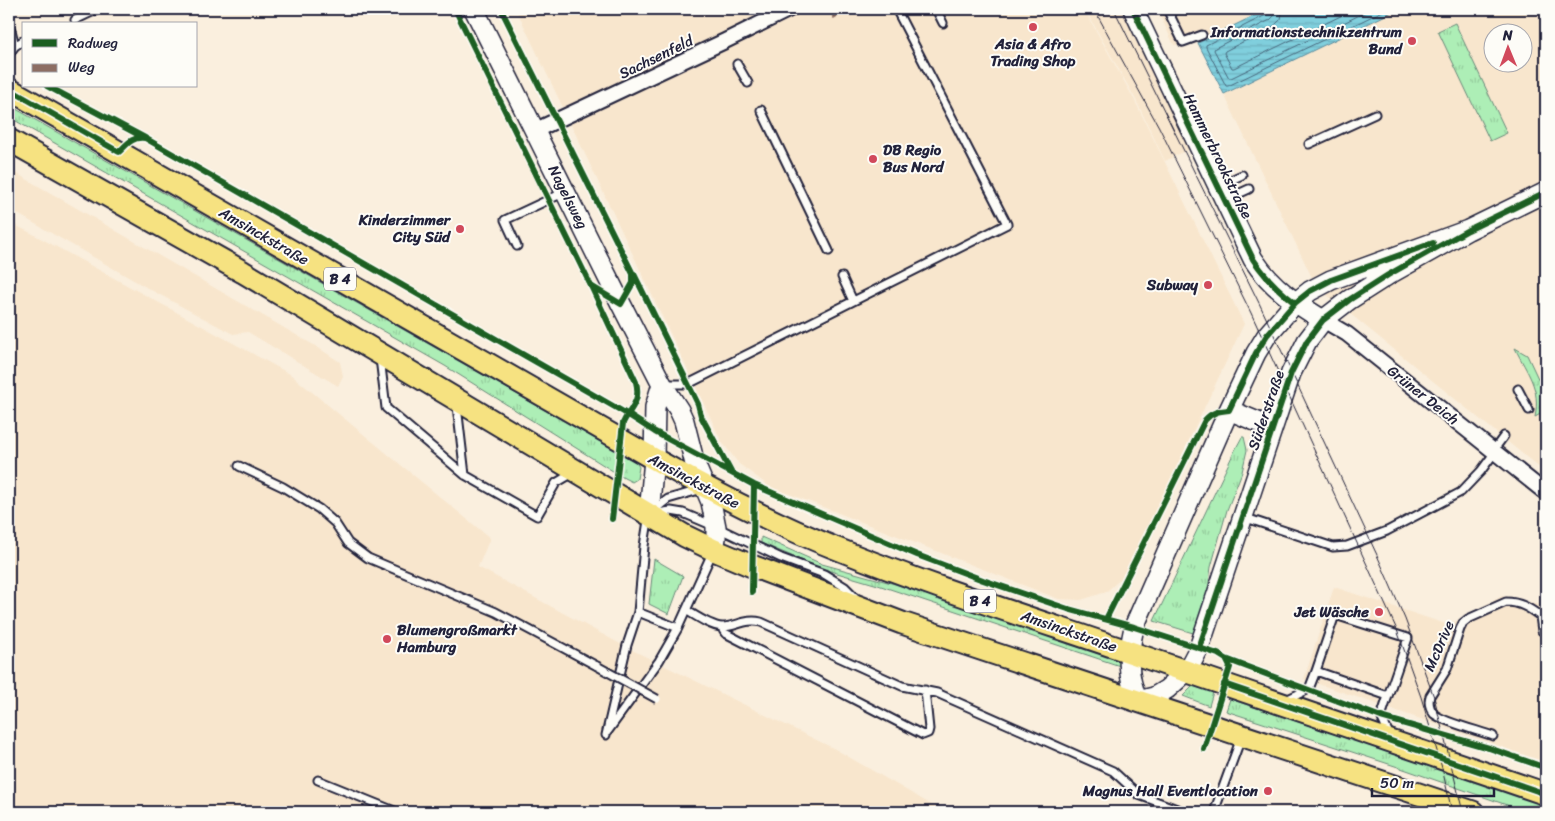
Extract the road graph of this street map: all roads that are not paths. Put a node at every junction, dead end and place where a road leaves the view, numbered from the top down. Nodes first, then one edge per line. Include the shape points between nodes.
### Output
1 (98, 9) edge
2 (474, 9) edge
3 (788, 9) edge
4 (896, 9) edge
5 (936, 9) edge
6 (1133, 9) edge
7 (1167, 9) edge
8 (75, 20) dead end
9 (943, 23) dead end
10 (11, 30) dead end
11 (1202, 35) dead end
12 (22, 41) edge
13 (15, 46) junction
14 (9, 54) edge
15 (738, 64) dead end
16 (748, 83) dead end
17 (9, 90) edge
18 (761, 110) dead end
19 (1375, 114) dead end
20 (534, 131) junction
21 (9, 140) edge
22 (1309, 144) dead end
23 (1242, 175) dead end
24 (1249, 189) dead end
25 (566, 192) junction
26 (1546, 192) edge
27 (1221, 193) junction
28 (1468, 230) junction
29 (517, 246) dead end
30 (829, 250) dead end
31 (842, 277) dead end
32 (853, 300) junction
33 (1295, 303) junction
34 (1323, 320) junction
35 (379, 352) junction
36 (662, 384) junction
37 (1518, 389) dead end
38 (456, 398) junction
39 (1229, 410) junction
40 (1529, 410) dead end
41 (1272, 428) junction
42 (1504, 436) dead end
43 (1494, 452) junction
44 (654, 459) junction
45 (239, 466) dead end
46 (578, 471) junction
47 (466, 475) junction
48 (706, 488) junction
49 (1546, 493) edge
50 (649, 514) junction
51 (1243, 517) junction
52 (716, 527) junction
53 (714, 550) junction
54 (686, 610) junction
55 (638, 612) junction
56 (870, 612) junction
57 (723, 627) junction
58 (678, 628) junction
59 (1542, 631) dead end
60 (1129, 652) junction
61 (1187, 671) junction
62 (1316, 671) junction
63 (925, 690) junction
64 (1388, 696) junction
65 (657, 699) dead end
66 (1138, 701) junction
67 (1281, 702) junction
68 (1242, 736) junction
69 (1493, 736) dead end
70 (1392, 740) junction
71 (318, 780) dead end
72 (1546, 794) edge
73 (397, 812) edge
74 (1185, 812) edge
75 (1214, 812) edge
76 (1472, 812) edge

1 - 8 lane
2 - 20 main road, Nagelsweg
3 - 20 street, Sachsenfeld
4 - 32 lane via 1007,224
5 - 9 lane
6 - 27 main road, Hammerbrookstraße
7 - 11 lane via 1183,42
10 - 13 lane
12 - 13 lane
13 - 14 lane
15 - 16 lane
17 - 44 main road, Amsinckstraße / B 4
18 - 30 lane
19 - 22 lane
20 - 25 main road, Nagelsweg
21 - 35 main road
23 - 27 lane
24 - 27 lane
25 - 29 lane via 505,220
25 - 36 main road, Nagelsweg
26 - 28 main road, Süderstraße
27 - 33 main road, Hammerbrookstraße via 1260,270
28 - 33 main road, Süderstraße via 1331,280
28 - 34 main road, Süderstraße via 1388,275
31 - 32 lane
32 - 36 lane via 688,384
33 - 34 main road, Grüner Deich
33 - 39 main road, Süderstraße via 1267,334
34 - 41 main road, Süderstraße via 1307,341 1291,373
34 - 43 street, Grüner Deich via 1347,334
35 - 38 main road
35 - 47 lane via 386,408
36 - 44 main road via 655,407
36 - 48 main road, Nagelsweg via 684,421 691,451
37 - 40 lane
38 - 46 main road
38 - 47 lane
39 - 41 main road
39 - 60 main road, Süderstraße via 1134,626
41 - 51 main road, Süderstraße
42 - 43 lane
43 - 49 street, Grüner Deich
43 - 51 lane via 1461,492 1387,531 1347,546 1333,547
44 - 48 main road, Amsinckstraße / B 4
44 - 50 main road
45 - 65 lane, bridge via 319,509 348,543 368,558 496,612
46 - 47 lane via 556,483 536,516
46 - 50 main road
48 - 50 lane via 668,499
48 - 52 main road, Nagelsweg
48 - 60 main road, Amsinckstraße / B 4 via 833,548
50 - 52 lane via 683,513
50 - 53 main road
50 - 55 lane
51 - 61 main road, Süderstraße via 1199,648
52 - 53 main road, Nagelsweg
52 - 56 lane via 824,574 845,587
53 - 54 lane
53 - 56 main road
54 - 57 lane
54 - 58 lane
55 - 58 lane
55 - 58 lane via 606,734 659,661
56 - 66 main road
57 - 63 lane via 748,620 761,622 902,686
57 - 63 lane via 723,632 923,735 929,729
59 - 69 lane, McDrive via 1540,616 1513,602 1468,618 1460,628 1446,669 1430,696 1430,707 1434,714 1445,720
60 - 61 main road, Amsinckstraße / B 4
60 - 66 main road, Süderstraße via 1130,673
61 - 66 main road, Süderstraße via 1154,697
61 - 67 main road, Amsinckstraße / B 4
62 - 64 lane
62 - 64 lane via 1335,615 1408,638
62 - 67 lane via 1309,689
63 - 74 lane via 1113,771 1139,795
64 - 70 lane via 1381,717
66 - 68 main road
67 - 70 main road, Amsinckstraße / B 4
68 - 75 lane
68 - 76 main road
70 - 72 main road, Amsinckstraße / B 4
71 - 73 lane

